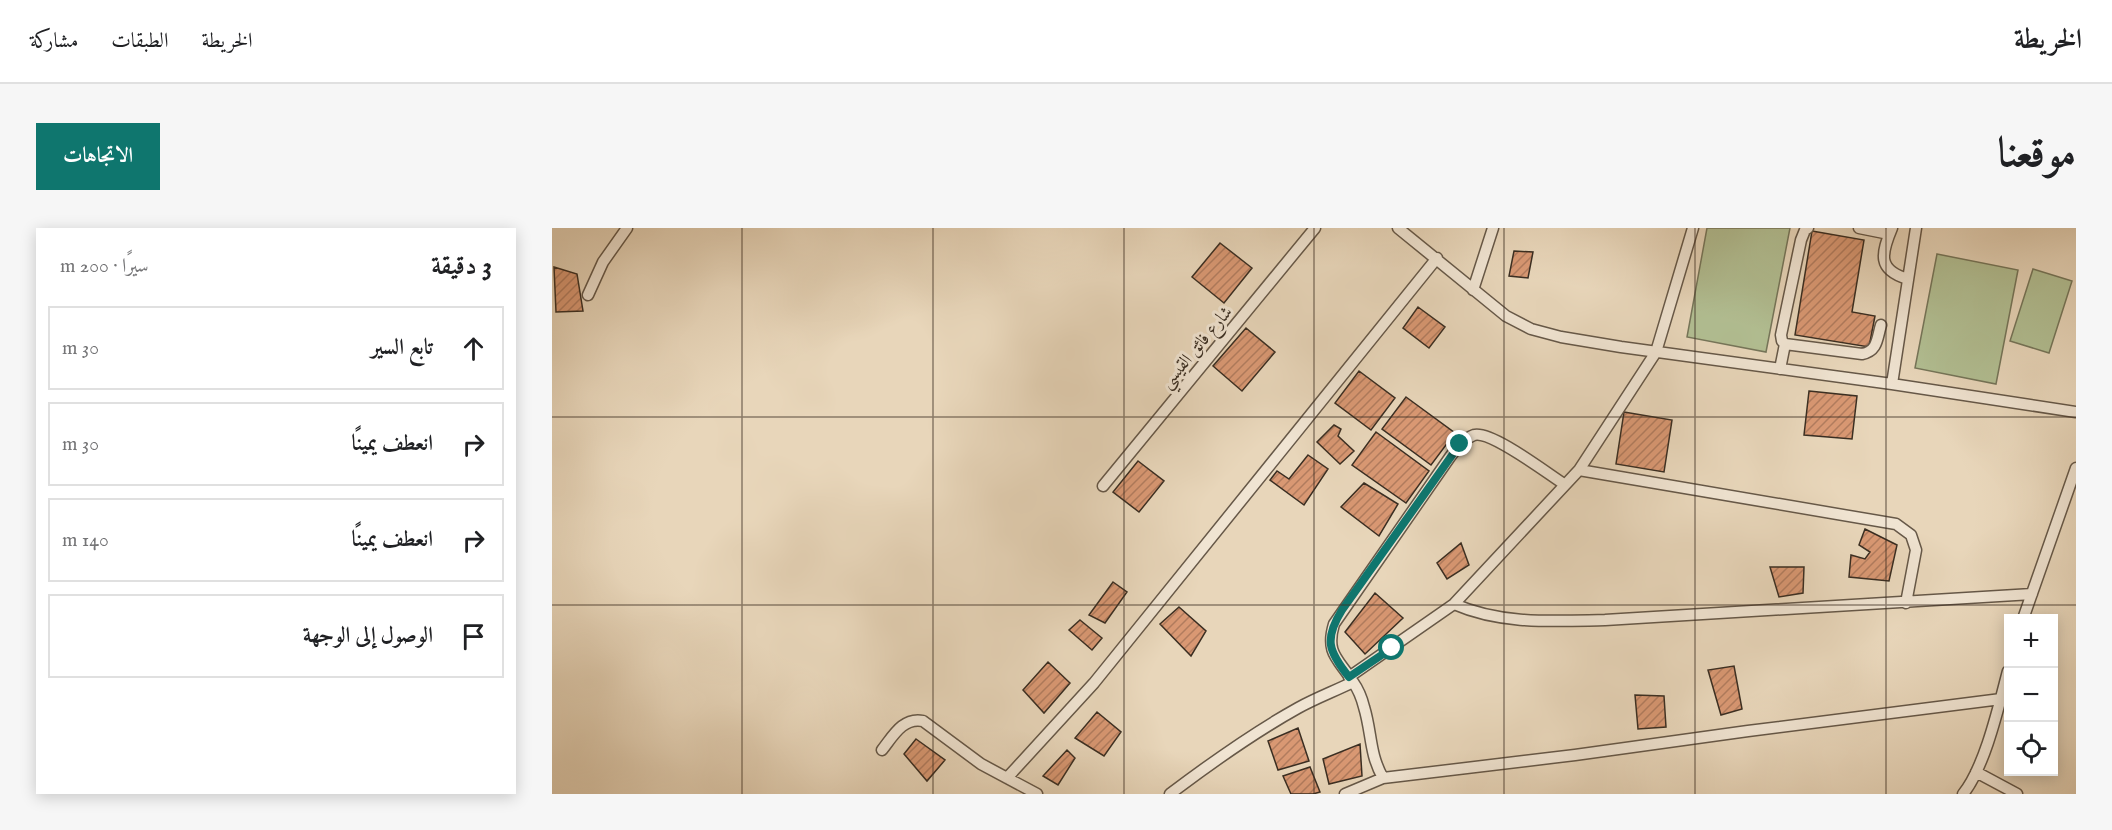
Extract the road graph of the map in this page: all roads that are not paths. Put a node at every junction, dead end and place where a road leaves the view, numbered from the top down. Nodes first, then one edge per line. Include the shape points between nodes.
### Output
1 (627, 228) edge
2 (1316, 228) edge
3 (1398, 228) edge
4 (1493, 228) edge
5 (1693, 228) edge
6 (1808, 228) edge
7 (1859, 228) edge
8 (1916, 228) edge
9 (1891, 231) edge
10 (1437, 258) junction
11 (1908, 279) junction
12 (1473, 290) junction
13 (588, 295) dead end
14 (1881, 325) dead end
15 (1785, 344) junction
16 (1656, 352) junction
17 (1780, 369) junction
18 (1892, 384) junction
19 (2076, 412) edge
20 (2076, 468) edge
21 (1579, 470) junction
22 (1564, 484) junction
23 (1102, 486) dead end
24 (2032, 594) junction
25 (1906, 603) junction
26 (1454, 604) junction
27 (2024, 614) edge
28 (1351, 679) junction
29 (2004, 687) edge
30 (2001, 699) junction
31 (882, 750) dead end
32 (1977, 772) junction
33 (1007, 778) junction
34 (1383, 778) junction
35 (1037, 794) edge
36 (1170, 794) edge
37 (1345, 794) edge
38 (1963, 794) edge
39 (2017, 794) edge

1 - 13 street via 603,262
2 - 23 street, شارع فائق القيسي
3 - 10 street
4 - 12 street
5 - 16 street
6 - 15 street via 1801,240 1787,304 1782,335
7 - 9 street
8 - 11 street
9 - 11 street via 1884,260 1894,275
10 - 12 street
10 - 33 street via 1094,683
11 - 18 street
12 - 16 street via 1506,316 1531,329
14 - 15 street via 1870,352
15 - 17 street
16 - 17 street
16 - 21 street
17 - 18 street
18 - 19 street
20 - 24 street
21 - 22 street
21 - 25 street via 1896,524 1911,535 1916,550
22 - 26 street
22 - 28 street via 1489,437 1473,436 1460,444 1334,624 1330,645 1336,661
24 - 25 street
24 - 27 street
25 - 26 street via 1539,621 1494,617
26 - 28 street
28 - 34 street via 1366,715 1373,758
28 - 36 street via 1236,746
29 - 30 street
30 - 32 street
30 - 34 street
31 - 33 street via 902,726 912,720 923,721 981,764
32 - 38 street
32 - 39 street
33 - 35 street
34 - 37 street

